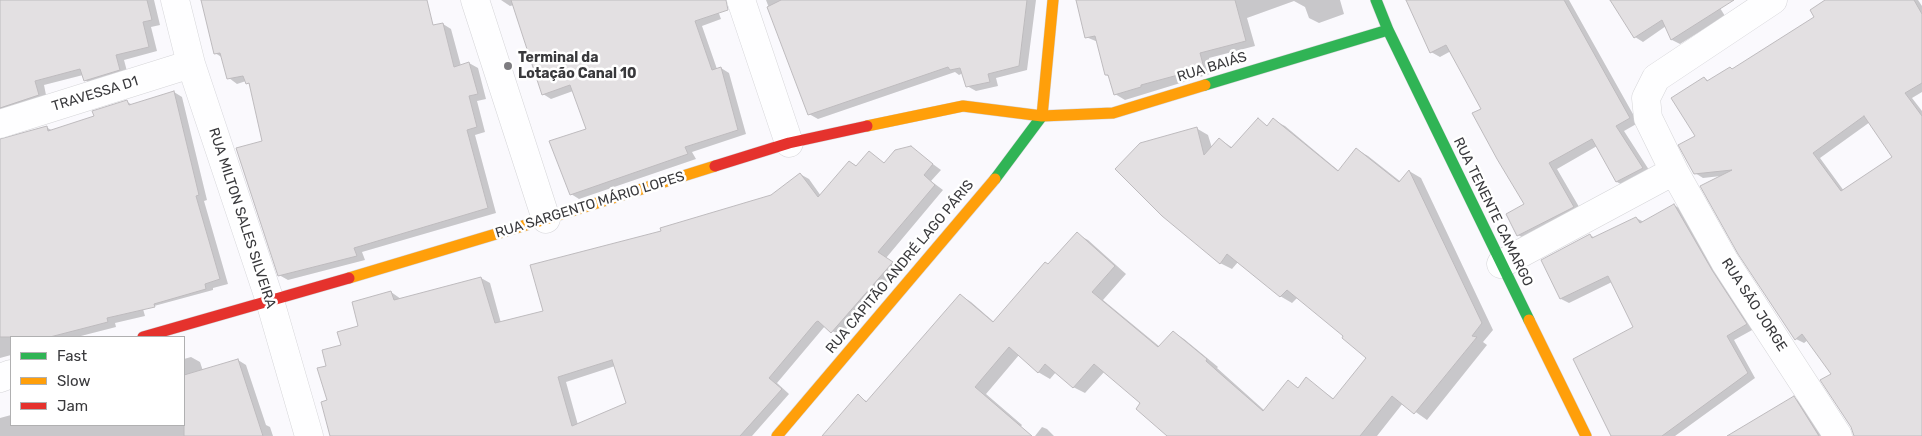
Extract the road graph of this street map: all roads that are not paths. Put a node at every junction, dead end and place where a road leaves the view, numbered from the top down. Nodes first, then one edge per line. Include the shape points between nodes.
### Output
1 (175, 0) edge
2 (475, 0) edge
3 (741, 0) edge
4 (1053, 0) edge
5 (1376, 0) edge
6 (1772, 0) edge
7 (1743, 8) edge
8 (1388, 30) junction
9 (191, 64) junction
10 (1042, 116) junction
11 (0, 124) edge
12 (789, 143) junction
13 (1674, 171) junction
14 (546, 218) junction
15 (1501, 264) junction
16 (270, 301) junction
17 (147, 336) edge
18 (309, 436) edge
19 (777, 436) edge
20 (1586, 436) edge
21 (1838, 436) edge

1 - 9 street, RUA MILTON SALES SILVEIRA
2 - 14 street
3 - 12 street
4 - 10 street
5 - 8 street, RUA TENENTE CAMARGO
6 - 7 street, RUA SÃO JORGE
7 - 13 street, RUA SÃO JORGE via 1656,78 1646,98 1648,118
8 - 10 street, RUA BAIÁS via 1113,113
8 - 15 street, RUA TENENTE CAMARGO
9 - 11 street, TRAVESSA D1
9 - 16 street, RUA MILTON SALES SILVEIRA
10 - 12 street, RUA SARGENTO MÁRIO LOPES via 963,106
10 - 19 street, RUA CAPITÃO ANDRÉ LAGO PÁRIS via 1003,169
12 - 14 street, RUA SARGENTO MÁRIO LOPES
13 - 15 street
13 - 21 street, RUA SÃO JORGE via 1726,262
14 - 16 street, RUA SARGENTO MÁRIO LOPES
15 - 20 street, RUA TENENTE CAMARGO
16 - 17 street, RUA SARGENTO MÁRIO LOPES
16 - 18 street, RUA MILTON SALES SILVEIRA

